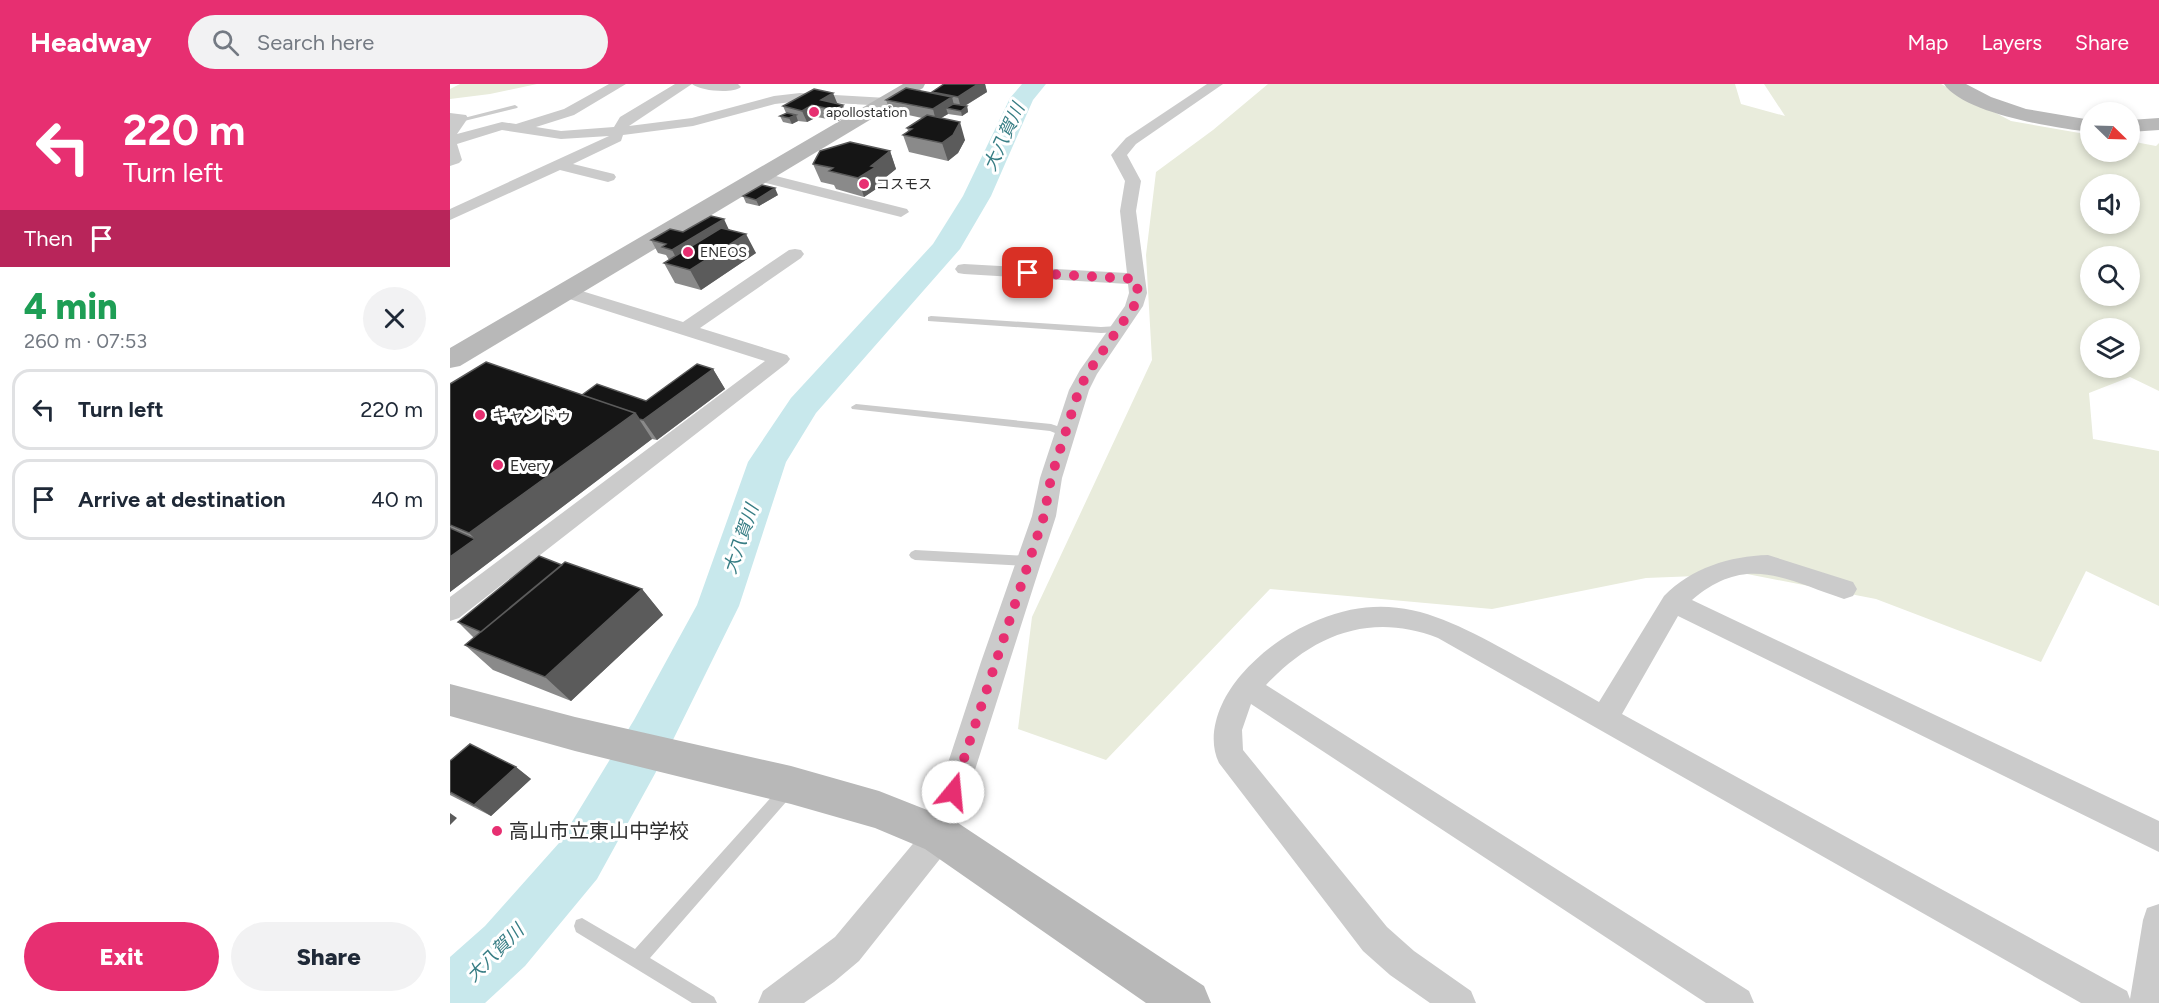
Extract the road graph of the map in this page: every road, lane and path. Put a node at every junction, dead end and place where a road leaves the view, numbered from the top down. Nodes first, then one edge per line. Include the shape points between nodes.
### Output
1 (619, 84) edge
2 (685, 84) edge
3 (699, 84) edge
4 (913, 84) edge
5 (1216, 84) edge
6 (1953, 84) edge
7 (736, 85) edge
8 (887, 102) junction
9 (515, 107) dead end
10 (737, 110) junction
11 (455, 118) edge
12 (2159, 123) edge
13 (2080, 124) edge
14 (2140, 125) edge
15 (519, 128) junction
16 (625, 131) junction
17 (450, 134) edge
18 (450, 143) edge
19 (450, 161) edge
20 (559, 165) junction
21 (608, 177) dead end
22 (760, 177) junction
23 (901, 212) dead end
24 (450, 215) edge
25 (795, 254) dead end
26 (964, 269) dead end
27 (1136, 279) junction
28 (566, 292) junction
29 (931, 318) dead end
30 (686, 329) junction
31 (1118, 329) junction
32 (450, 360) edge
33 (856, 407) dead end
34 (1065, 433) junction
35 (915, 555) dead end
36 (1029, 561) junction
37 (1844, 589) dead end
38 (1673, 603) junction
39 (450, 611) edge
40 (1247, 687) junction
41 (450, 700) edge
42 (1604, 719) junction
43 (791, 785) junction
44 (940, 835) junction
45 (2159, 837) edge
46 (2159, 920) edge
47 (582, 926) dead end
48 (637, 960) junction
49 (708, 1003) edge
50 (775, 1003) edge
51 (1187, 1003) edge
52 (1460, 1003) edge
53 (1737, 1003) edge
54 (2115, 1003) edge
55 (2147, 1003) edge

1 - 15 street via 569,112
2 - 16 street via 625,120
3 - 7 street
4 - 8 street
5 - 27 street via 1131,141 1119,155 1132,177 1128,205
6 - 13 street via 2007,109
7 - 10 street
8 - 10 street via 800,97
8 - 22 street
9 - 11 lane
10 - 16 street via 677,125
11 - 17 street
12 - 14 street
15 - 16 street via 551,135
15 - 18 street via 502,126
16 - 20 street
18 - 19 street via 454,160
20 - 21 street
20 - 24 street
22 - 23 street
22 - 28 street
25 - 30 street
26 - 27 street
27 - 31 street via 1138,293 1134,306
28 - 30 street
28 - 32 street
29 - 31 lane
30 - 39 street via 780,359
31 - 34 street via 1087,374
33 - 34 lane via 1051,428
34 - 36 street
35 - 36 lane
36 - 44 street
37 - 38 street via 1771,564 1744,566 1714,573
38 - 42 street
38 - 45 street
40 - 42 street via 1280,655 1317,632 1352,620 1386,616 1447,631
40 - 52 street via 1228,724 1225,740 1229,754 1375,939
40 - 53 street
41 - 43 street via 675,760
42 - 54 street
43 - 44 street via 879,810
43 - 48 lane
44 - 50 street via 847,949
44 - 51 street
46 - 55 street
47 - 48 lane
48 - 49 lane

